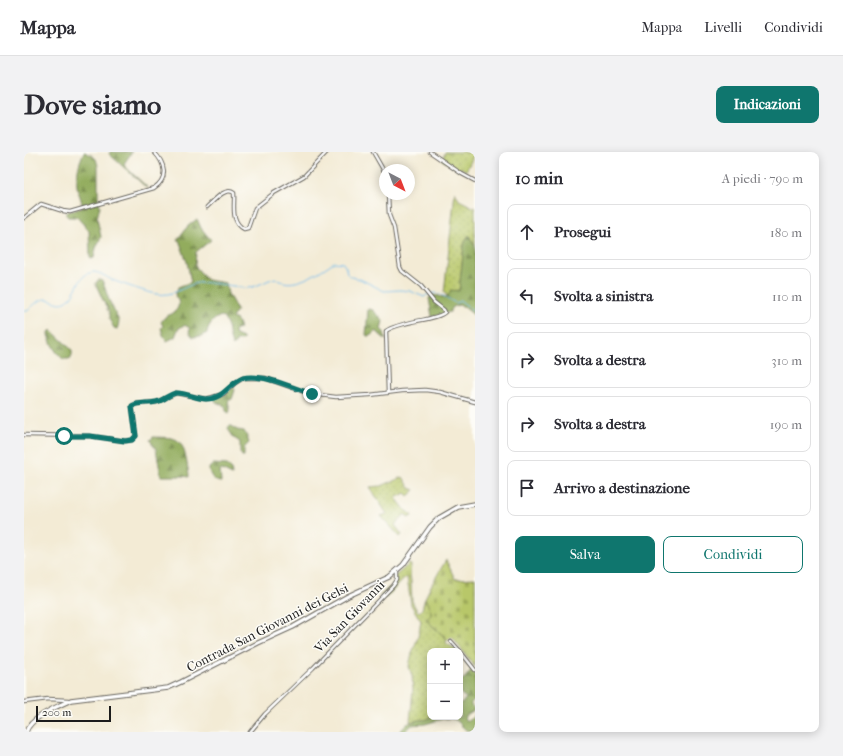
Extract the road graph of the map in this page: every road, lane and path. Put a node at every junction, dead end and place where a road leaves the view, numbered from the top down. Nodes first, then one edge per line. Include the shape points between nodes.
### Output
1 (154, 152) edge
2 (327, 152) edge
3 (373, 152) edge
4 (430, 152) edge
5 (380, 164) edge
6 (475, 181) edge
7 (388, 200) edge
8 (207, 207) dead end
9 (24, 218) edge
10 (388, 393) junction
11 (475, 402) edge
12 (24, 435) edge
13 (475, 504) edge
14 (397, 571) junction
15 (451, 641) dead end
16 (457, 648) edge
17 (463, 655) edge
18 (475, 670) edge
19 (71, 700) junction
20 (24, 702) edge
21 (26, 732) edge
22 (250, 732) edge

1 - 9 street via 162,162 164,173 160,184 154,188 70,212 41,204
2 - 8 street via 304,176 274,193 255,208 248,228 239,226 235,220 232,191 228,190
3 - 5 street
4 - 6 street
7 - 10 street via 389,215 402,271 417,282 444,310 444,314 403,324 385,333
10 - 11 street via 425,390
10 - 12 street via 336,397 312,394 265,378 243,378 223,394 213,398 176,393 157,402 132,406 136,436 132,440 90,436
13 - 14 main road, Via San Giovanni via 458,507 439,518
14 - 19 main road, Contrada San Giovanni dei Gelsi via 293,628 168,688
14 - 22 street, Via San Giovanni via 397,580 393,586
15 - 16 street
17 - 18 street
19 - 20 street, Contrada San Giovanni dei Gelsi
19 - 21 main road, Contrada San Giovanni dei Gelsi via 34,721

